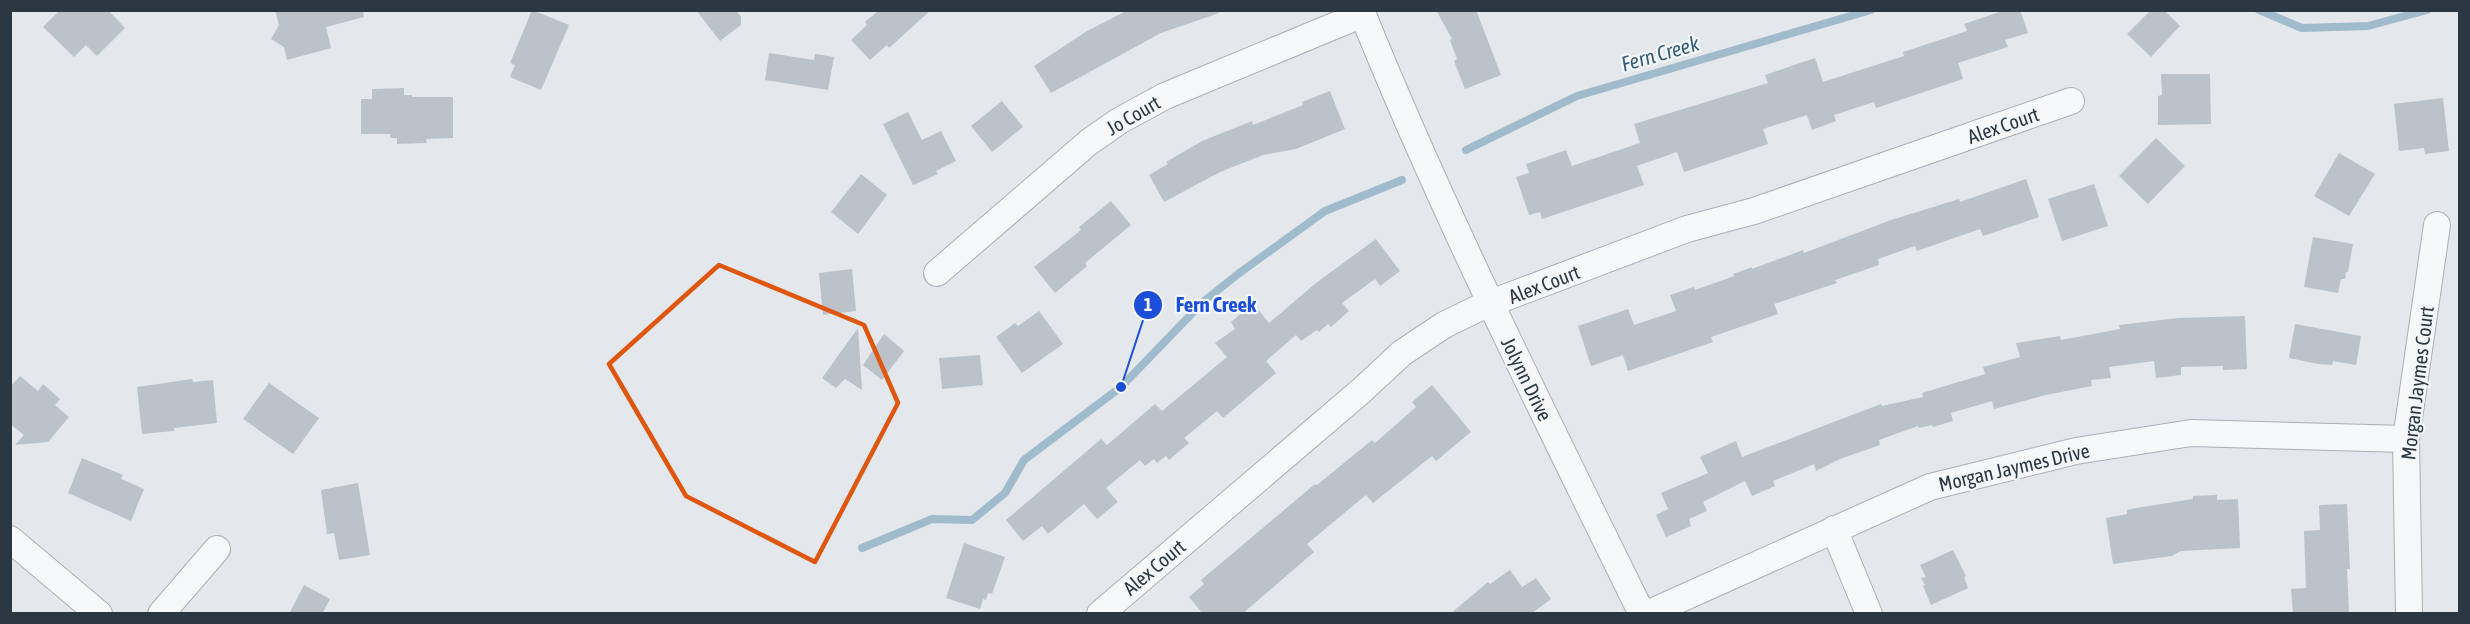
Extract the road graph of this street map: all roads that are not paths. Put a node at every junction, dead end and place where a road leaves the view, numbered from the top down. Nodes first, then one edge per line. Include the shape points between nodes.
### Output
1 (1362, 12) edge
2 (2071, 101) dead end
3 (2437, 225) dead end
4 (938, 273) dead end
5 (1490, 304) junction
6 (2406, 439) junction
7 (1834, 529) junction
8 (10, 539) edge
9 (217, 549) dead end
10 (99, 614) edge
11 (161, 614) edge
12 (1100, 614) edge
13 (1642, 614) edge
14 (1647, 614) edge
15 (1869, 614) edge
16 (2409, 614) edge

1 - 4 street, Jo Court via 1165,96 1119,121 1089,142
1 - 5 street, Jolynn Drive via 1409,127
2 - 5 street, Alex Court via 1754,211 1687,230
3 - 6 street, Morgan Jaymes Court
5 - 12 street, Alex Court via 1444,325 1402,352 1361,392
5 - 13 street, Jolynn Drive
6 - 7 street, Morgan Jaymes Drive via 2180,434 2076,451 1930,487
6 - 16 street, Morgan Jaymes Court
7 - 14 street, Morgan Jaymes Drive
7 - 15 street
8 - 10 street
9 - 11 street

